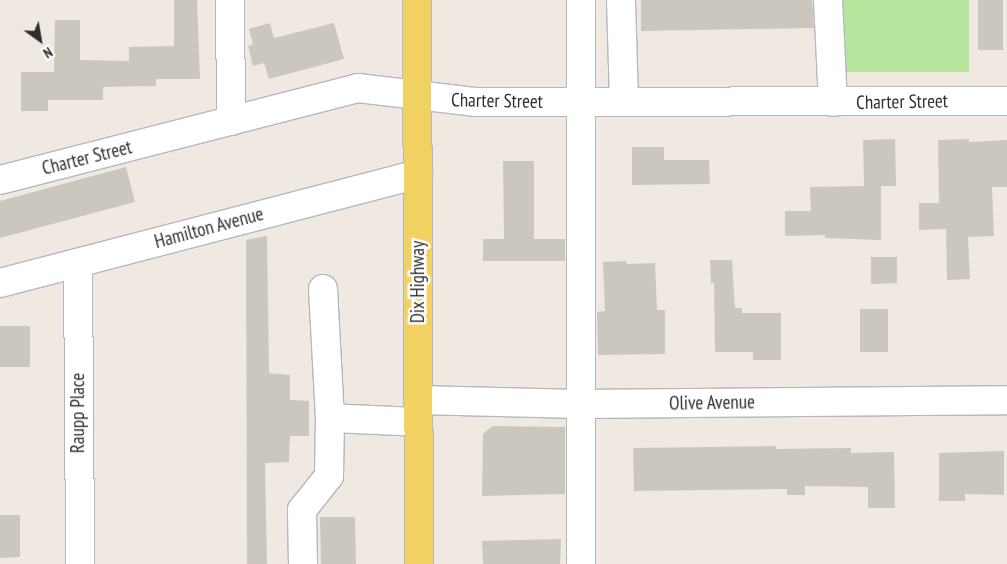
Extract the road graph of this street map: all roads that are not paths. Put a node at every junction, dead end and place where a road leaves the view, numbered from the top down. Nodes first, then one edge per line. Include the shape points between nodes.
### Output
1 (230, 0) edge
2 (417, 0) edge
3 (581, 0) edge
4 (621, 0) edge
5 (828, 0) edge
6 (418, 98) junction
7 (1007, 101) edge
8 (581, 102) junction
9 (624, 102) junction
10 (833, 102) junction
11 (231, 121) junction
12 (418, 174) junction
13 (0, 180) edge
14 (78, 263) junction
15 (0, 283) edge
16 (323, 289) dead end
17 (1007, 400) edge
18 (579, 404) junction
19 (418, 411) junction
20 (330, 418) junction
21 (80, 564) edge
22 (302, 564) edge
23 (419, 564) edge
24 (581, 564) edge

1 - 11 street
2 - 6 main road, Dix Highway
3 - 8 street
4 - 9 street
5 - 10 street
6 - 8 street, Charter Street via 476,102
6 - 11 street, Charter Street via 358,88
6 - 12 main road, Dix Highway
7 - 10 street, Charter Street
8 - 9 street, Charter Street
8 - 18 street
9 - 10 street, Charter Street
11 - 13 street, Charter Street
12 - 14 street, Hamilton Avenue
12 - 19 main road, Dix Highway
14 - 15 street, Hamilton Avenue
14 - 21 street, Raupp Place
16 - 20 street
17 - 18 street, Olive Avenue
18 - 19 street, Olive Avenue
18 - 24 street
19 - 20 street, Olive Avenue
19 - 23 main road, Dix Highway
20 - 22 street via 329,476 302,510

